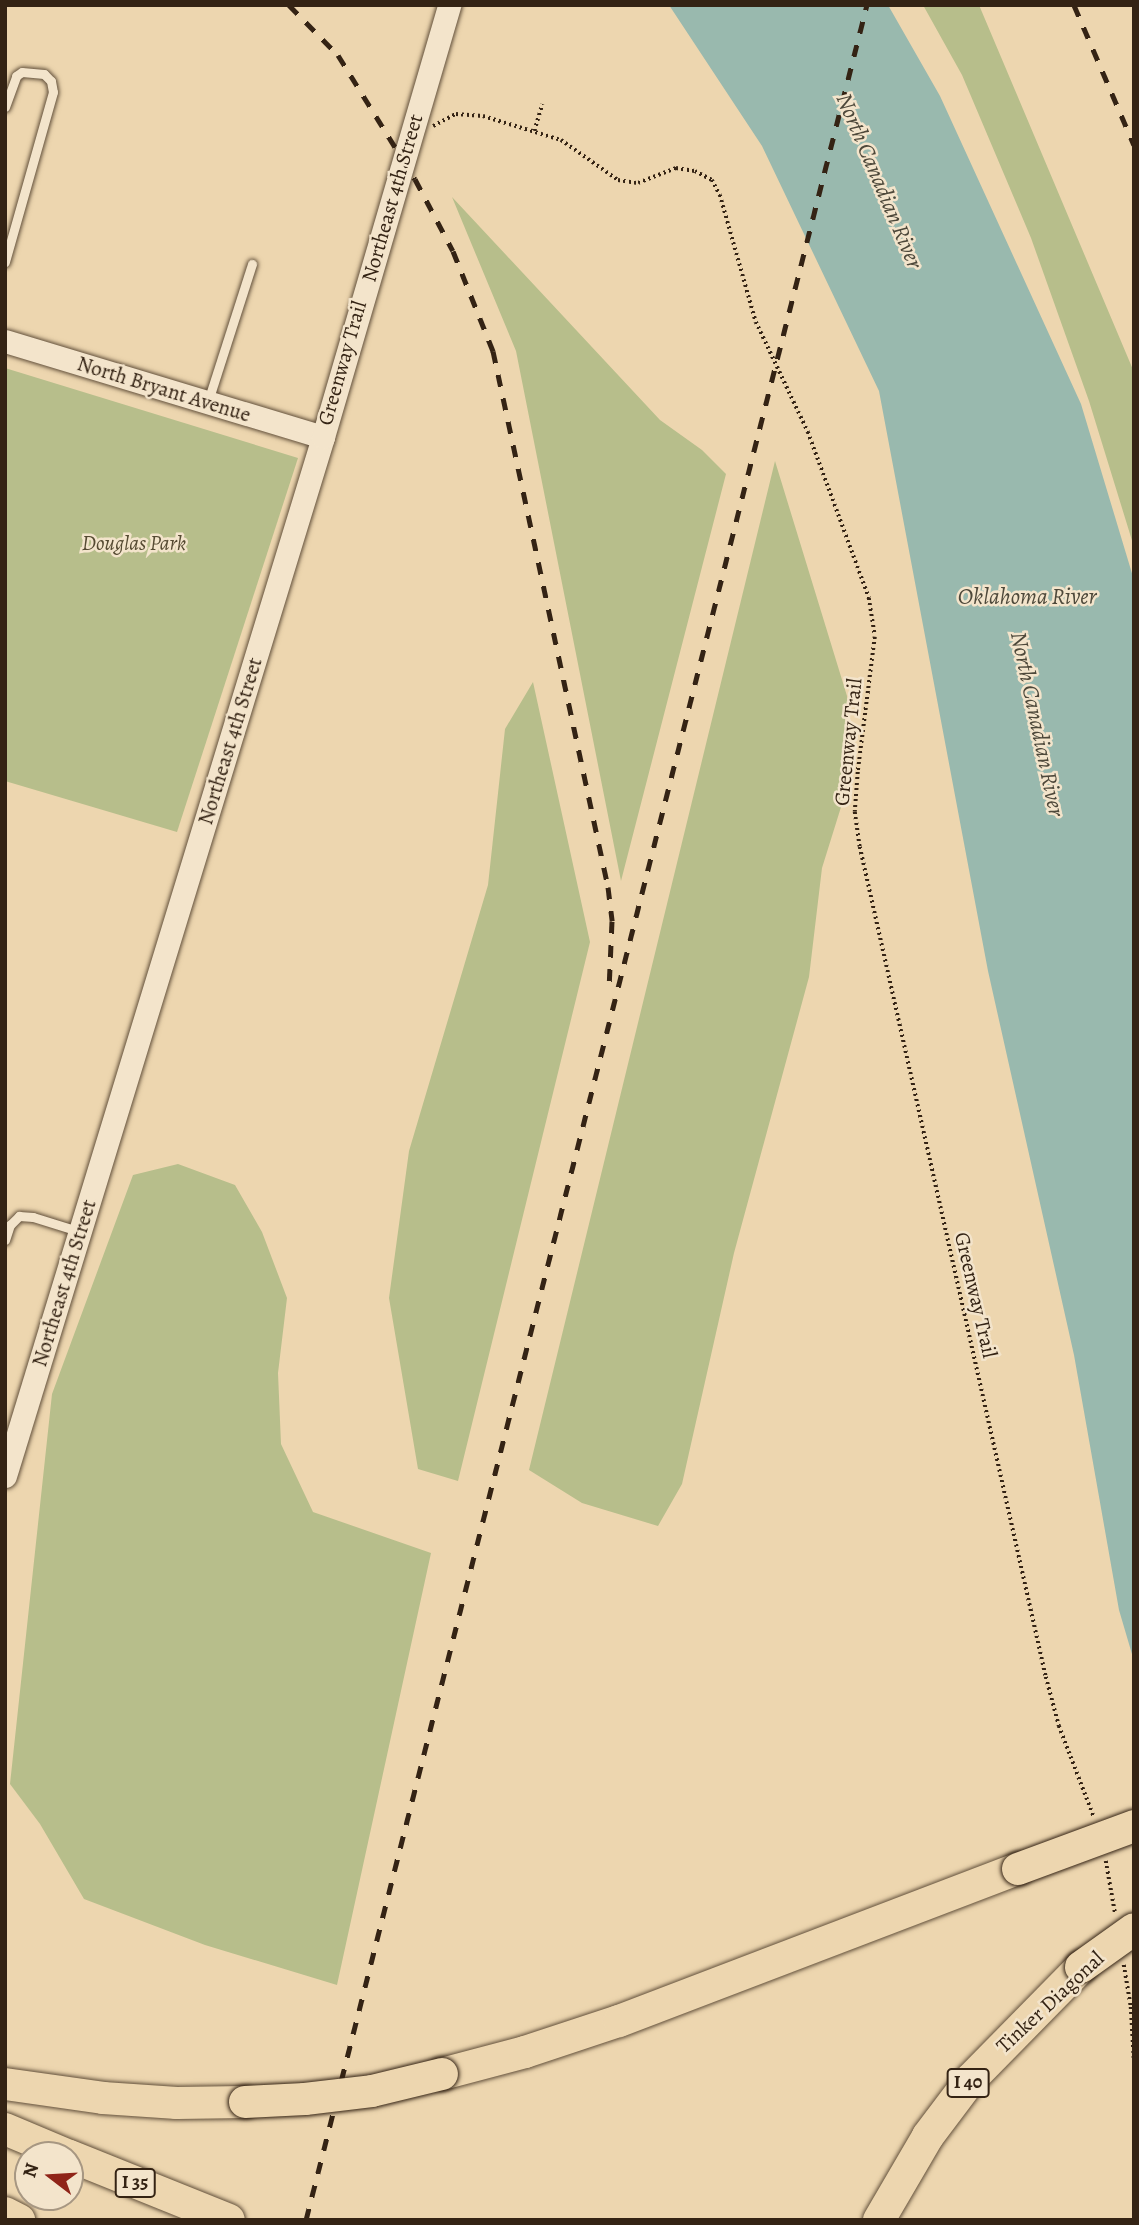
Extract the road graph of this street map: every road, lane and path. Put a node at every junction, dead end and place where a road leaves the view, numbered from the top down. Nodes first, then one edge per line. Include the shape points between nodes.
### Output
1 (449, 5) edge
2 (542, 104) dead end
3 (5, 107) edge
4 (433, 126) dead end
5 (534, 131) junction
6 (6, 256) edge
7 (252, 264) dead end
8 (5, 341) edge
9 (208, 402) junction
10 (323, 437) junction
11 (79, 1232) junction
12 (5, 1240) edge
13 (5, 1476) edge
14 (1134, 1826) edge
15 (1097, 1829) dead end
16 (1103, 1850) dead end
17 (1124, 1932) edge
18 (1134, 2059) edge
19 (5, 2084) edge
20 (5, 2129) edge
21 (33, 2141) edge
22 (84, 2162) edge
23 (5, 2213) edge
24 (19, 2220) edge
25 (229, 2220) edge
26 (879, 2220) edge

1 - 10 street, Northeast 4th Street
2 - 5 path
3 - 6 lane via 16,76 22,72 44,74 51,81 53,92
4 - 5 path, Greenway Trail via 443,118 469,113
5 - 15 path, Greenway Trail via 561,140 618,180 638,183 676,169 695,171 712,180 756,322 808,432 869,598 875,637 855,812 860,847 1046,1677
7 - 9 lane
8 - 9 street, North Bryant Avenue
9 - 10 street, North Bryant Avenue
10 - 11 street, Northeast 4th Street
11 - 12 lane via 19,1216
11 - 13 street, Northeast 4th Street via 16,1426
14 - 19 highway, bridge via 619,2021 524,2052 372,2091 305,2099 177,2104
16 - 17 path
17 - 18 path
17 - 26 highway, Tinker Diagonal / I 40, bridge via 1082,1967 971,2078 928,2136
20 - 21 highway, I 35
22 - 25 highway, I 35
23 - 24 highway

